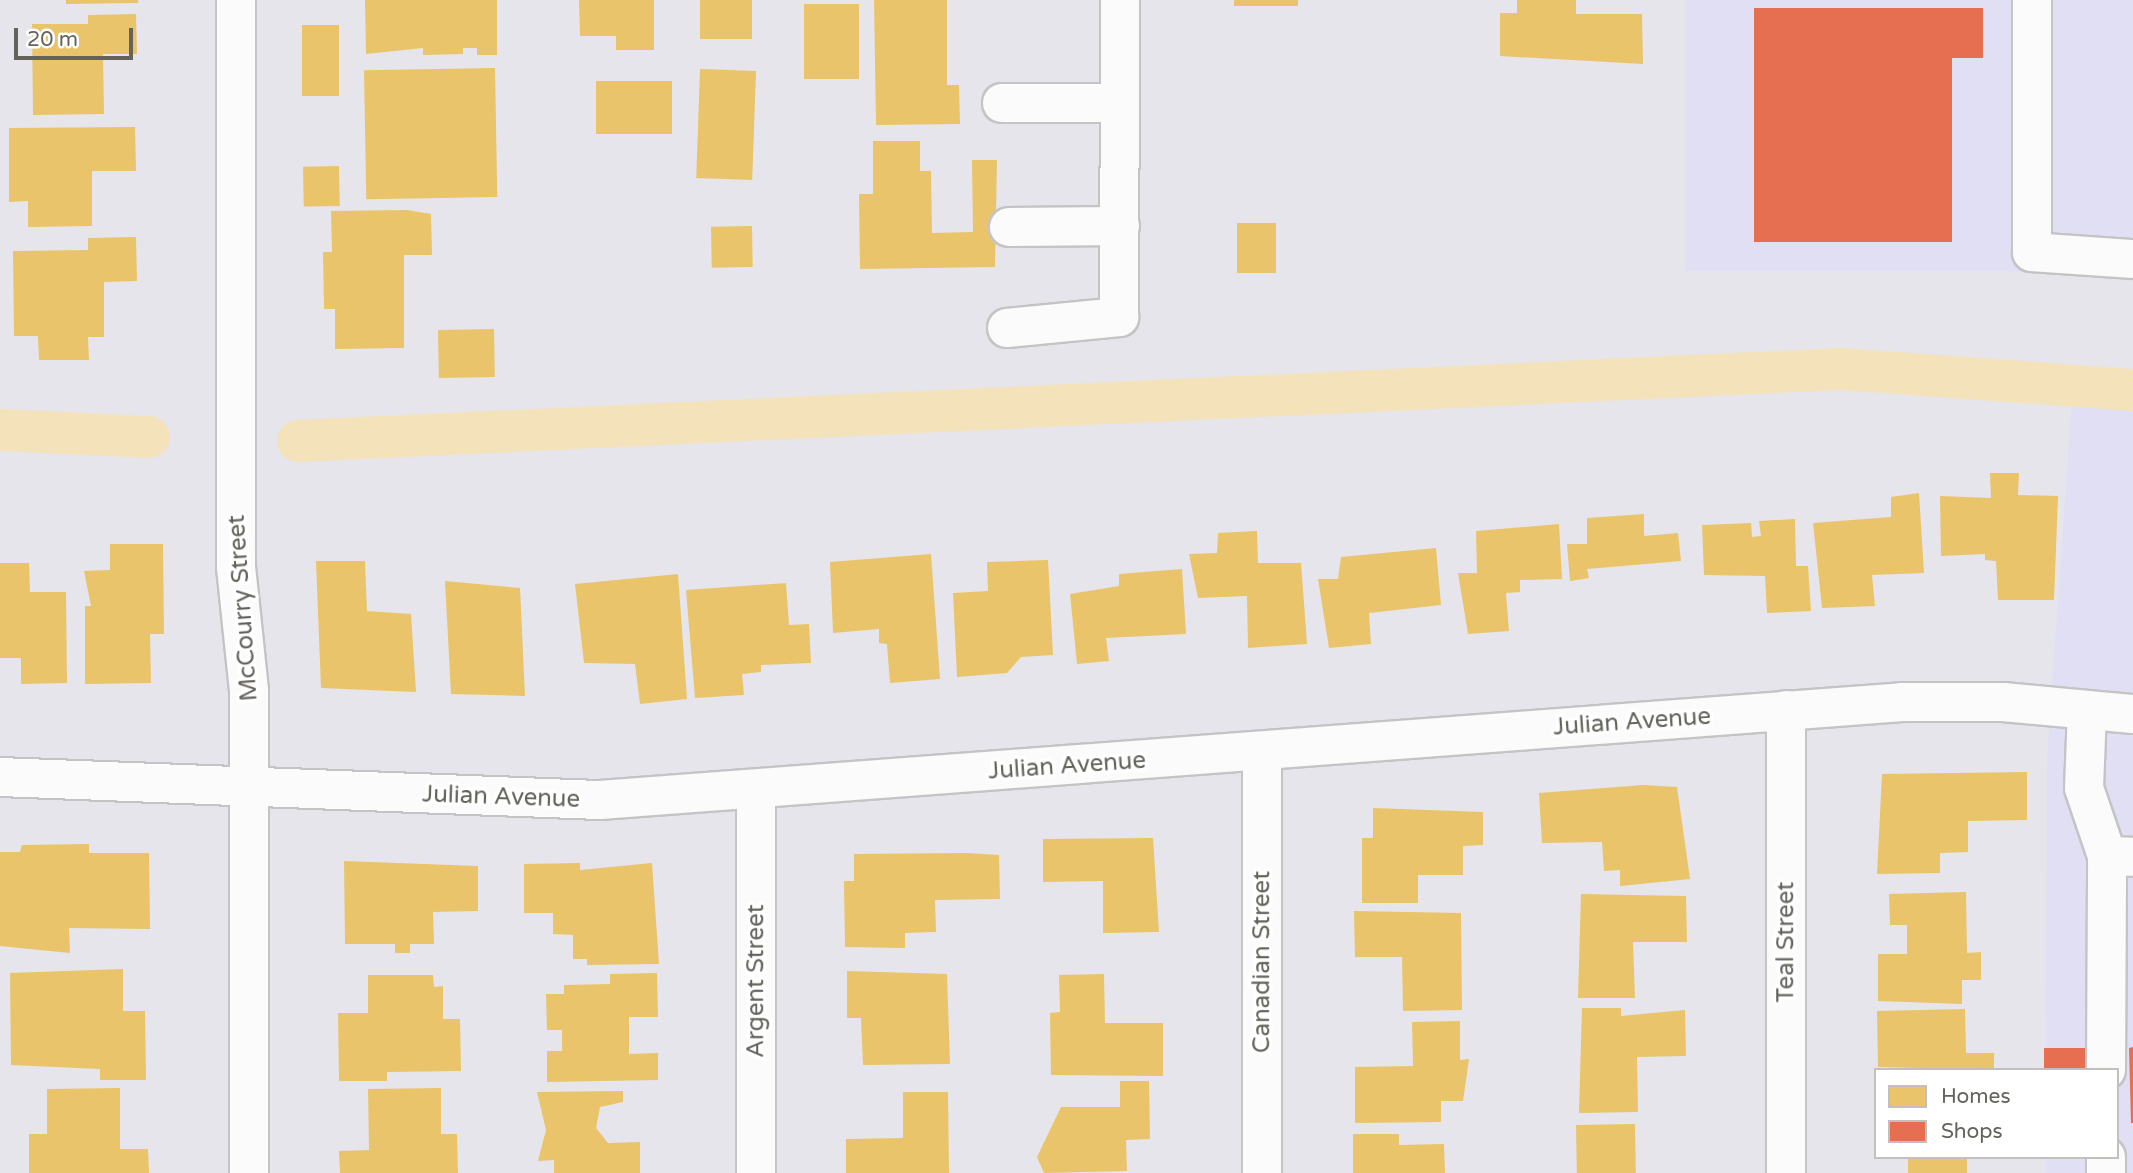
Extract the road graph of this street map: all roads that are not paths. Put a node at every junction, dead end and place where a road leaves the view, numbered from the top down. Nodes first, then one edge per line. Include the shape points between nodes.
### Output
1 (236, 0) edge
2 (1120, 0) edge
3 (2032, 0) edge
4 (1002, 103) dead end
5 (1120, 103) junction
6 (1120, 226) junction
7 (1009, 227) dead end
8 (2133, 259) edge
9 (1007, 328) dead end
10 (1786, 710) junction
11 (2087, 710) junction
12 (2133, 714) edge
13 (1262, 751) junction
14 (0, 777) edge
15 (250, 787) junction
16 (756, 790) junction
17 (2120, 856) edge
18 (2106, 1068) edge
19 (250, 1173) edge
20 (756, 1173) edge
21 (1262, 1173) edge
22 (1786, 1173) edge

1 - 15 street, McCourry Street via 236,567 249,691
2 - 5 street
3 - 8 street via 2032,252
4 - 5 street
5 - 6 street
6 - 7 street
6 - 9 street via 1119,317
10 - 11 street, Julian Avenue via 1915,702
10 - 13 street, Julian Avenue
10 - 22 street, Teal Street
11 - 12 street, Julian Avenue
11 - 17 street via 2084,788
13 - 16 street, Julian Avenue
13 - 21 street, Canadian Street
14 - 15 street, Julian Avenue
15 - 16 street, Julian Avenue via 600,800
15 - 19 street, McCourry Street
16 - 20 street, Argent Street
17 - 18 street

